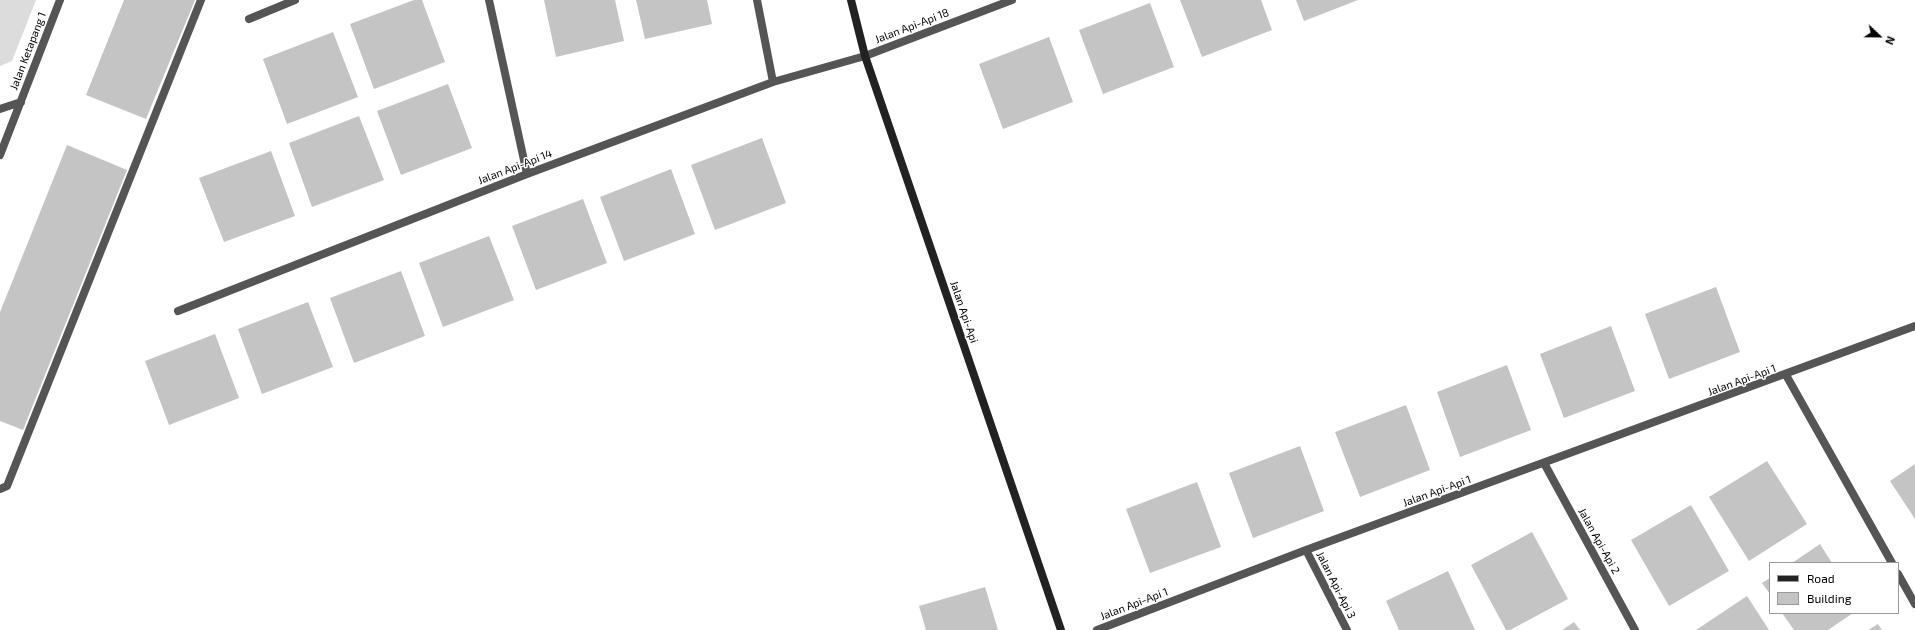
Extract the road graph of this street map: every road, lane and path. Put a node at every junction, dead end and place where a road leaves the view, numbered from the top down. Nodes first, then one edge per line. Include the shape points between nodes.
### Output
1 (60, 0) edge
2 (201, 0) edge
3 (295, 0) edge
4 (489, 0) edge
5 (757, 0) edge
6 (851, 0) edge
7 (1012, 0) edge
8 (249, 19) dead end
9 (865, 56) junction
10 (773, 82) junction
11 (21, 102) junction
12 (0, 110) edge
13 (0, 155) edge
14 (527, 174) junction
15 (178, 311) dead end
16 (1915, 326) edge
17 (1786, 375) junction
18 (1544, 463) junction
19 (0, 489) edge
20 (1306, 550) junction
21 (1891, 562) edge
22 (1899, 576) edge
23 (1915, 604) edge
24 (1061, 630) edge
25 (1097, 630) edge
26 (1347, 630) edge
27 (1635, 630) edge

1 - 11 street, Jalan Ketapang 1
2 - 19 street via 7,486
3 - 8 street
4 - 14 street
5 - 10 street
6 - 9 street, Jalan Api-Api
7 - 9 street, Jalan Api-Api 18
9 - 10 street, Jalan Api-Api 14
9 - 24 street, Jalan Api-Api
10 - 14 street, Jalan Api-Api 14
11 - 12 street
11 - 13 street, Jalan Ketapang 1
14 - 15 street, Jalan Api-Api 14
16 - 17 street, Jalan Api-Api 1
17 - 18 street, Jalan Api-Api 1
17 - 21 street, Jalan Api-Api 1
18 - 20 street, Jalan Api-Api 1
18 - 27 street, Jalan Api-Api 2
20 - 25 street, Jalan Api-Api 1
20 - 26 street, Jalan Api-Api 3
22 - 23 street

